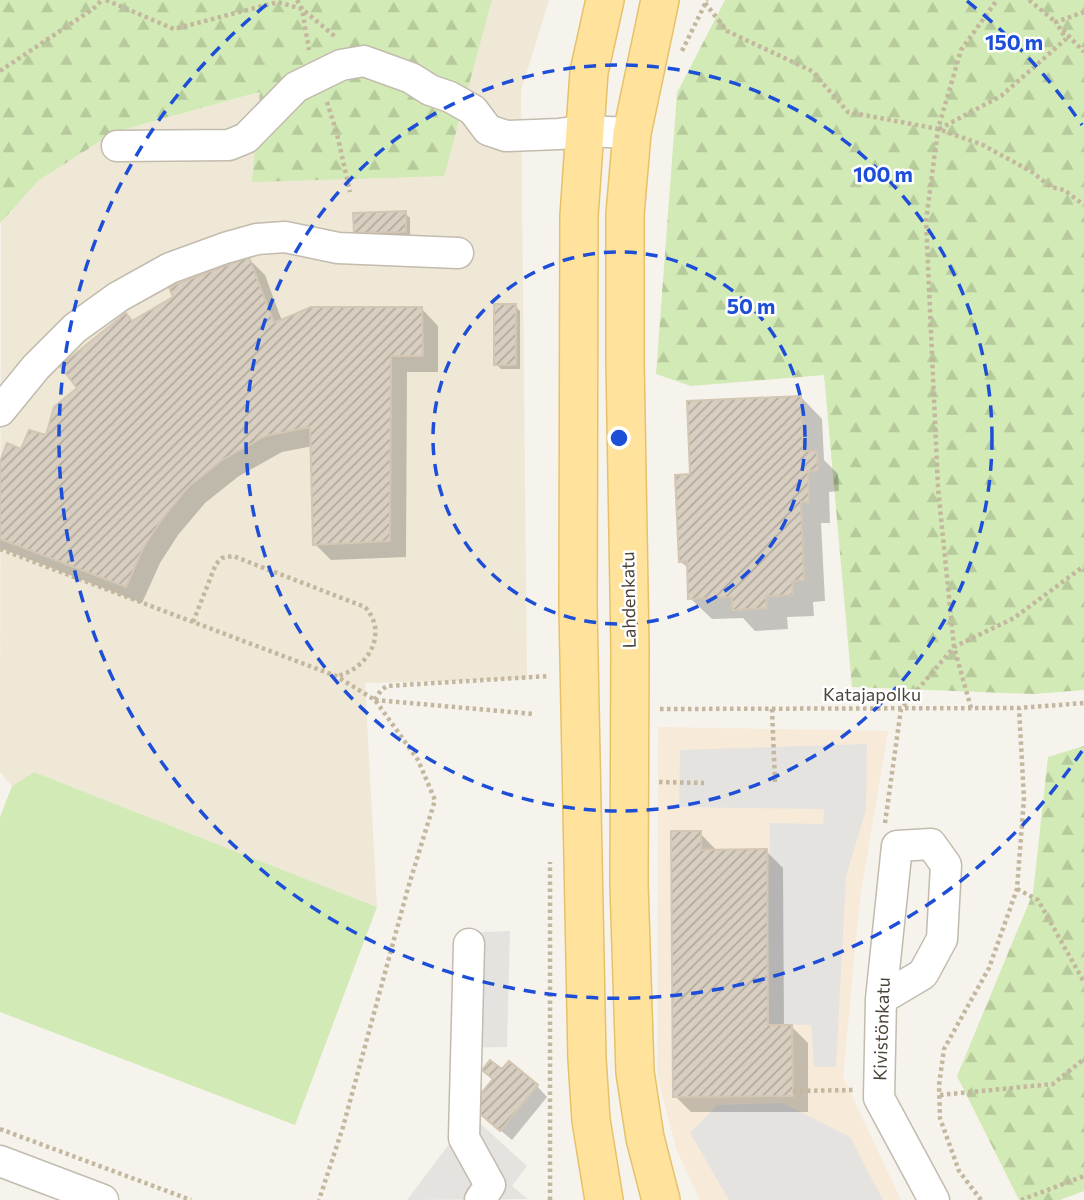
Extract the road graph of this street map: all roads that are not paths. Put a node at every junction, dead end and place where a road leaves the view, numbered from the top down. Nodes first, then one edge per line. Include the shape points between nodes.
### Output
1 (605, 0) edge
2 (660, 0) edge
3 (584, 131) junction
4 (632, 133) junction
5 (117, 146) dead end
6 (458, 253) dead end
7 (0, 411) edge
8 (469, 944) dead end
9 (881, 999) junction
10 (0, 1161) edge
11 (103, 1200) edge
12 (480, 1200) edge
13 (604, 1200) edge
14 (661, 1200) edge
15 (934, 1200) edge

1 - 3 main road via 589,72
2 - 4 main road, Lahdenkatu
3 - 4 street
3 - 5 street via 506,136 488,130 473,110 450,97 364,61 341,65 296,87 246,138 229,145
3 - 13 main road via 579,216 578,607 587,1059
4 - 14 main road, Lahdenkatu via 625,214 629,884 635,1072
6 - 7 street via 338,248 285,237 225,248 170,268 75,328
8 - 12 street via 464,1138 490,1185
9 - 9 street, Kivistönkatu via 897,846 931,844 946,865 942,939 923,974
9 - 15 street, Kivistönkatu via 879,1098
10 - 11 street

